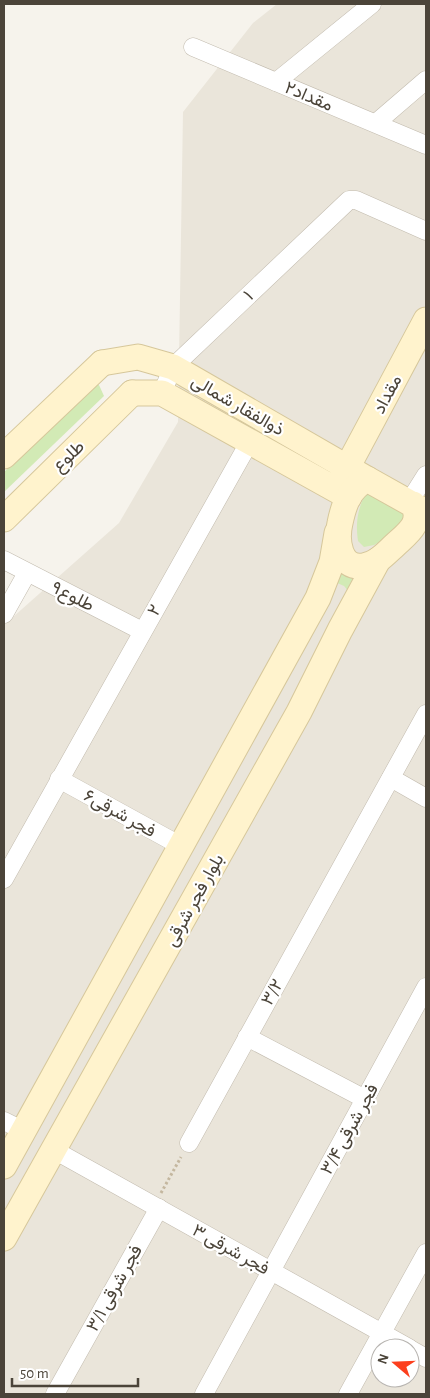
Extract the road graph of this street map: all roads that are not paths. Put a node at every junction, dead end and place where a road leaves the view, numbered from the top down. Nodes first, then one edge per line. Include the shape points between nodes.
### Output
1 (372, 4) edge
2 (192, 47) dead end
3 (426, 80) edge
4 (276, 82) junction
5 (376, 124) junction
6 (426, 145) edge
7 (426, 231) edge
8 (426, 320) edge
9 (102, 363) junction
10 (173, 367) junction
11 (132, 393) junction
12 (162, 394) junction
13 (250, 441) junction
14 (4, 456) edge
15 (426, 475) edge
16 (350, 483) junction
17 (416, 506) edge
18 (4, 519) edge
19 (338, 533) junction
20 (417, 538) edge
21 (4, 560) edge
22 (378, 560) junction
23 (27, 573) junction
24 (313, 607) junction
25 (4, 614) edge
26 (340, 630) junction
27 (142, 631) junction
28 (426, 714) edge
29 (391, 778) junction
30 (59, 780) junction
31 (426, 798) edge
32 (181, 846) junction
33 (4, 879) edge
34 (426, 988) edge
35 (247, 1037) junction
36 (366, 1099) junction
37 (14, 1126) edge
38 (188, 1143) road end
39 (54, 1150) junction
40 (4, 1166) edge
41 (157, 1207) junction
42 (4, 1238) edge
43 (426, 1254) edge
44 (271, 1271) junction
45 (383, 1334) junction
46 (390, 1338) edge
47 (55, 1394) edge
48 (204, 1394) edge
49 (348, 1394) edge

1 - 4 street
2 - 4 street, مقداد۲
3 - 5 street
4 - 5 street, مقداد۲
5 - 6 street, مقداد۲
7 - 10 street, ۱ via 356,200 349,200
8 - 16 main road, مقداد
9 - 10 main road, ذوالفقار شمالی via 138,357
9 - 11 main road
9 - 14 main road
10 - 12 street, ۱
10 - 16 main road, ذوالفقار شمالی
11 - 12 main road, ذوالفقار شمالی
11 - 18 main road, طلوع
12 - 13 main road, ذوالفقار شمالی
13 - 16 main road, ذوالفقار شمالی
13 - 27 street, ۲
15 - 17 street
16 - 17 main road
16 - 19 main road, مقداد
17 - 20 main road
19 - 22 main road via 339,548 351,564 362,566
19 - 24 main road via 332,562
20 - 22 main road
21 - 23 street, طلوع۹
22 - 26 main road, بلوار فجر شرقی
23 - 25 street
23 - 27 street, طلوع۹
24 - 26 main road via 327,597 336,596 343,600 345,608
24 - 32 main road
26 - 39 main road, بلوار فجر شرقی via 299,712
27 - 30 street, ۲
28 - 29 street, ۳/۲
29 - 31 street
29 - 35 street, ۳/۲
30 - 32 street, فجر شرقی۶
30 - 33 street, ۲
32 - 37 main road
34 - 36 street, ۳/۴ فجر شرقی
35 - 36 street
35 - 38 street, ۳/۲
36 - 44 street, ۳/۴ فجر شرقی
37 - 40 main road
39 - 41 street, ۳ فجر شرقی
39 - 42 main road, بلوار فجر شرقی
41 - 44 street, ۳ فجر شرقی
41 - 47 street, ۳/۱ فجر شرقی
43 - 45 street
44 - 45 street, ۳ فجر شرقی
44 - 48 street, ۳/۴ فجر شرقی
45 - 46 street, ۳ فجر شرقی
45 - 49 street

